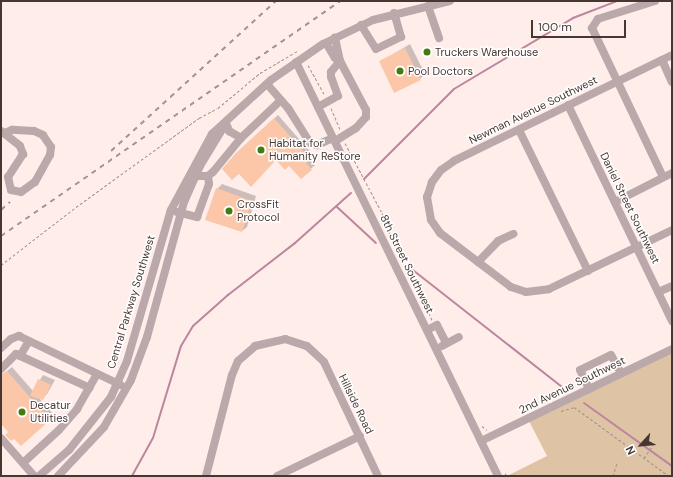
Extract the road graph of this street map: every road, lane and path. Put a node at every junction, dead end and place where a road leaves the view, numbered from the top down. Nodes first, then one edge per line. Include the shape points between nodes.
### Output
1 (450, 1) edge
2 (654, 1) edge
3 (428, 6) junction
4 (394, 13) junction
5 (360, 25) junction
6 (335, 38) junction
7 (439, 38) dead end
8 (326, 43) junction
9 (299, 50) dead end
10 (672, 55) edge
11 (662, 60) junction
12 (340, 61) junction
13 (296, 62) junction
14 (308, 65) dead end
15 (616, 82) junction
16 (672, 82) edge
17 (267, 84) junction
18 (281, 100) junction
19 (328, 102) junction
20 (568, 105) junction
21 (318, 107) junction
22 (226, 123) junction
23 (519, 130) junction
24 (3, 132) edge
25 (342, 136) junction
26 (241, 138) junction
27 (334, 139) junction
28 (672, 173) edge
29 (196, 176) junction
30 (208, 176) junction
31 (664, 177) junction
32 (615, 202) junction
33 (171, 210) junction
34 (181, 214) junction
35 (672, 230) edge
36 (513, 234) dead end
37 (394, 246) dead end
38 (637, 247) junction
39 (478, 262) junction
40 (1, 265) edge
41 (588, 271) junction
42 (408, 276) dead end
43 (672, 286) edge
44 (658, 292) junction
45 (672, 321) edge
46 (430, 328) junction
47 (458, 337) dead end
48 (29, 341) junction
49 (446, 343) junction
50 (1, 348) edge
51 (436, 349) junction
52 (672, 349) edge
53 (20, 356) junction
54 (1, 369) edge
55 (621, 373) junction
56 (97, 374) junction
57 (117, 383) junction
58 (90, 388) junction
59 (127, 388) junction
60 (589, 389) junction
61 (556, 413) dead end
62 (478, 422) dead end
63 (488, 432) dead end
64 (360, 436) junction
65 (1, 438) edge
66 (481, 441) junction
67 (653, 445) dead end
68 (644, 459) junction
69 (24, 462) junction
70 (618, 462) dead end
71 (34, 476) edge
72 (39, 476) edge
73 (58, 476) edge
74 (206, 476) edge
75 (278, 476) edge
76 (378, 476) edge
77 (498, 476) edge
78 (613, 476) edge
79 (669, 476) edge

1 - 3 street, Central Parkway Southwest
2 - 15 street via 598,19 593,23 592,28
3 - 4 street, Central Parkway Southwest
3 - 7 street
4 - 5 street, Central Parkway Southwest
4 - 5 street via 402,37 376,49
5 - 6 street, Central Parkway Southwest
6 - 8 street, Central Parkway Southwest
6 - 12 street
8 - 12 street via 334,58
8 - 13 street, Central Parkway Southwest
9 - 40 path via 260,73 218,108 199,118
10 - 11 street, Newman Avenue Southwest
11 - 15 street, Newman Avenue Southwest
11 - 16 street
12 - 19 street via 330,77 338,96
12 - 25 street via 366,110 362,123
13 - 17 street, Central Parkway Southwest
13 - 21 street, 8th Street Southwest
14 - 19 path
15 - 20 street, Newman Avenue Southwest
15 - 31 street
17 - 18 street
17 - 22 street, Central Parkway Southwest
18 - 26 street
18 - 27 street via 310,143 317,145
19 - 21 street
19 - 25 path
20 - 23 street, Newman Avenue Southwest
20 - 32 street, Daniel Street Southwest
21 - 27 street, 8th Street Southwest
22 - 26 street via 229,131
22 - 29 street, Central Parkway Southwest
22 - 33 street, Central Parkway Southwest via 212,134
23 - 39 street, Newman Avenue Southwest via 454,161 441,170 432,182 427,205 431,220 440,233
23 - 41 street
24 - 24 street via 20,146 23,154 8,177 11,190 21,192 35,182 50,155 51,147 43,134 34,131
25 - 27 street
25 - 37 path via 366,187 382,213
26 - 30 street
27 - 46 street, 8th Street Southwest
28 - 31 street
29 - 30 street
29 - 34 street, Central Parkway Southwest
30 - 34 street via 209,184 198,217
31 - 32 street
32 - 38 street, Daniel Street Southwest
33 - 34 street
33 - 57 street, Central Parkway Southwest via 127,361
34 - 59 street, Central Parkway Southwest via 147,337
35 - 38 street
36 - 39 street via 498,241
38 - 41 street
38 - 44 street, Daniel Street Southwest
39 - 41 street via 511,287 526,292 549,289
42 - 46 path via 414,281
43 - 44 street
44 - 45 street, Daniel Street Southwest
46 - 49 street via 437,326
46 - 51 street, 8th Street Southwest
47 - 49 street
48 - 50 street via 19,336
48 - 53 street
48 - 56 street
49 - 51 street
51 - 66 street, 8th Street Southwest
52 - 55 street, 2nd Avenue Southwest
53 - 54 street via 16,354
53 - 58 street
55 - 60 street, 2nd Avenue Southwest
55 - 60 street via 611,354 580,370
56 - 57 street
56 - 58 street
57 - 59 street
57 - 72 street, Central Parkway Southwest via 101,412 81,436
58 - 69 street via 77,409 59,430
59 - 73 street, Central Parkway Southwest via 104,426
60 - 66 street, 2nd Avenue Southwest
61 - 68 path via 574,407
62 - 63 path
64 - 74 street, Hillside Road via 324,362 307,346 293,341 270,341 255,346 238,361 232,375
64 - 75 street
64 - 76 street, Hillside Road
65 - 69 street
66 - 77 street, 8th Street Southwest
67 - 68 path
68 - 79 path
69 - 71 street
70 - 78 path

